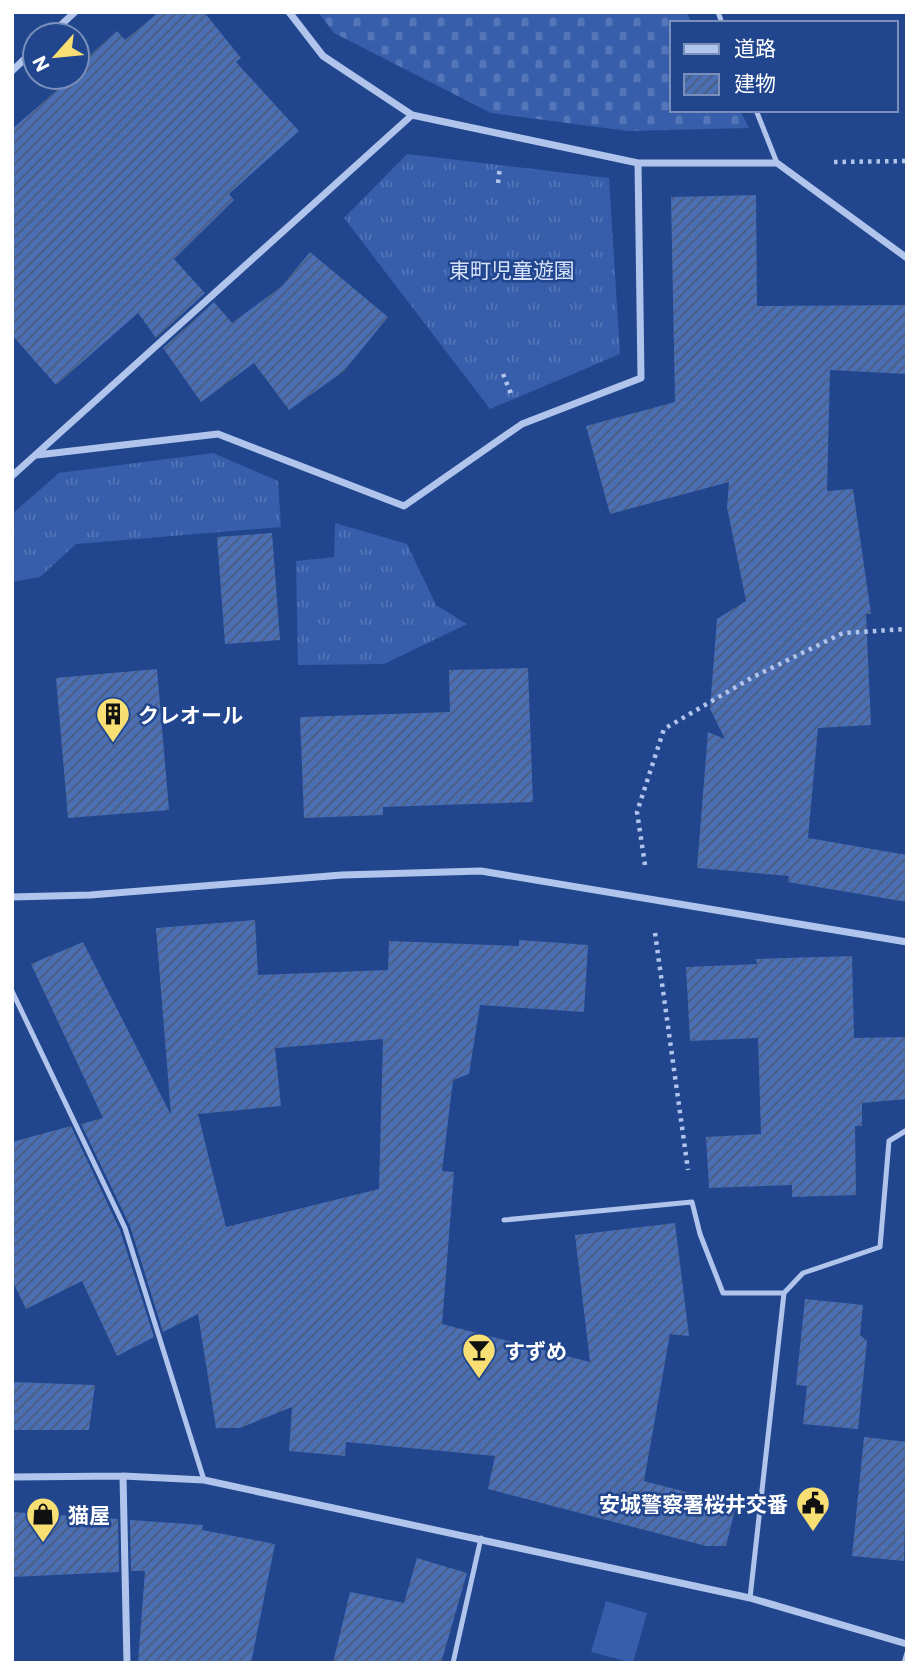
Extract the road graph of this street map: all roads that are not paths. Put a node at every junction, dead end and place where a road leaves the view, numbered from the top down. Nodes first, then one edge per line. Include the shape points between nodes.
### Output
1 (289, 12) edge
2 (757, 112) edge
3 (412, 115) junction
4 (638, 163) junction
5 (777, 163) junction
6 (907, 258) edge
7 (37, 455) junction
8 (12, 476) edge
9 (12, 897) edge
10 (907, 942) edge
11 (12, 991) edge
12 (907, 1130) edge
13 (504, 1220) dead end
14 (784, 1293) junction
15 (123, 1476) junction
16 (12, 1477) edge
17 (204, 1480) junction
18 (481, 1538) junction
19 (750, 1598) junction
20 (907, 1644) edge
21 (907, 1653) edge
22 (127, 1663) edge
23 (453, 1663) edge
24 (904, 1663) edge

1 - 3 street via 323,56
2 - 5 lane
3 - 4 street
3 - 7 street
4 - 5 street
4 - 7 street via 642,379 522,424 404,506 218,434
5 - 6 street
7 - 8 street
9 - 10 street via 342,875 481,871
11 - 17 lane via 125,1228
12 - 14 lane via 889,1141 880,1247 803,1273
13 - 14 lane via 692,1202 723,1293
14 - 19 lane
15 - 16 street
15 - 17 street
15 - 22 street
17 - 18 street
18 - 19 street
18 - 23 lane
19 - 20 street
21 - 24 lane

